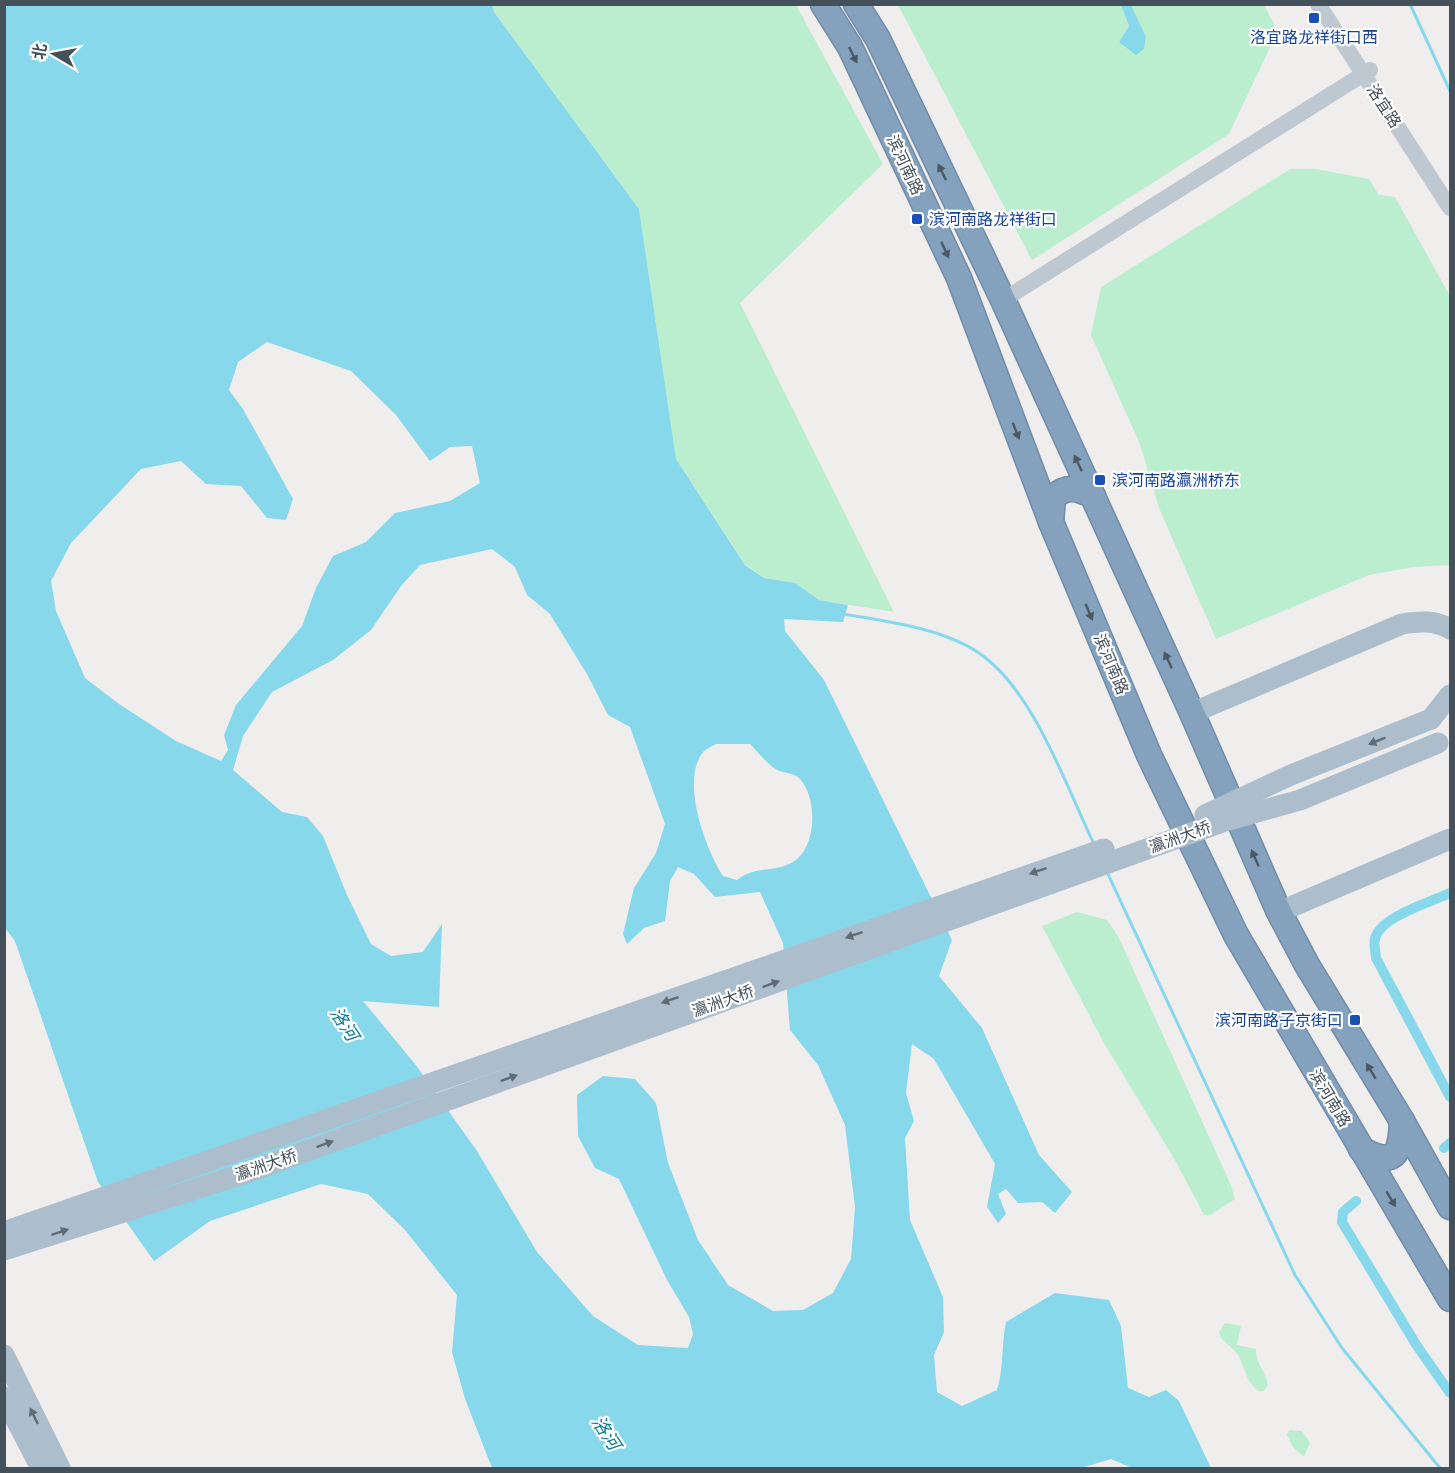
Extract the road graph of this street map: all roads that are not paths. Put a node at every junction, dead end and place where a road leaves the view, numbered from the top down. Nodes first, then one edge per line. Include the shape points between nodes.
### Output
1 (823, 4) edge
2 (856, 4) edge
3 (1318, 4) edge
4 (1328, 4) edge
5 (1366, 72) junction
6 (1450, 194) edge
7 (1450, 208) edge
8 (1003, 300) junction
9 (1093, 496) junction
10 (1051, 522) junction
11 (1450, 629) edge
12 (1375, 637) junction
13 (1450, 639) edge
14 (1450, 695) edge
15 (1192, 713) junction
16 (1441, 715) edge
17 (1446, 741) edge
18 (1446, 843) edge
19 (1279, 912) junction
20 (1402, 1121) junction
21 (1361, 1149) junction
22 (1450, 1207) edge
23 (4, 1232) edge
24 (4, 1250) edge
25 (1450, 1299) edge
26 (4, 1355) edge
27 (4, 1397) edge
28 (41, 1468) edge
29 (60, 1468) edge

1 -> 10 highway, 滨河南路 via 850,47 958,278
8 -> 2 highway, 滨河南路 via 878,39
3 - 5 street, 洛宜路
4 - 5 street, 洛宜路
5 - 6 street, 洛宜路
5 - 7 street, 洛宜路
5 - 8 street
9 -> 8 highway, 滨河南路
9 - 10 highway via 1071,488 1062,490 1053,498
15 -> 9 highway, 滨河南路
10 -> 21 highway, 滨河南路 via 1149,755 1236,935
11 - 12 main road via 1423,621 1402,624
12 - 13 main road via 1415,629 1430,630
12 - 15 main road
14 - 16 main road
19 -> 15 highway, 滨河南路
16 -> 23 main road, 瀛洲大桥, bridge via 1291,775 1216,811
24 -> 17 main road, 瀛洲大桥, bridge via 251,1171 1222,822 1300,800
18 - 19 main road
20 -> 19 highway, 滨河南路 via 1306,965
20 - 21 highway via 1400,1148 1395,1156 1374,1157
20 - 22 highway, 滨河南路
21 -> 25 highway, 滨河南路
29 -> 26 main road
27 - 28 main road

